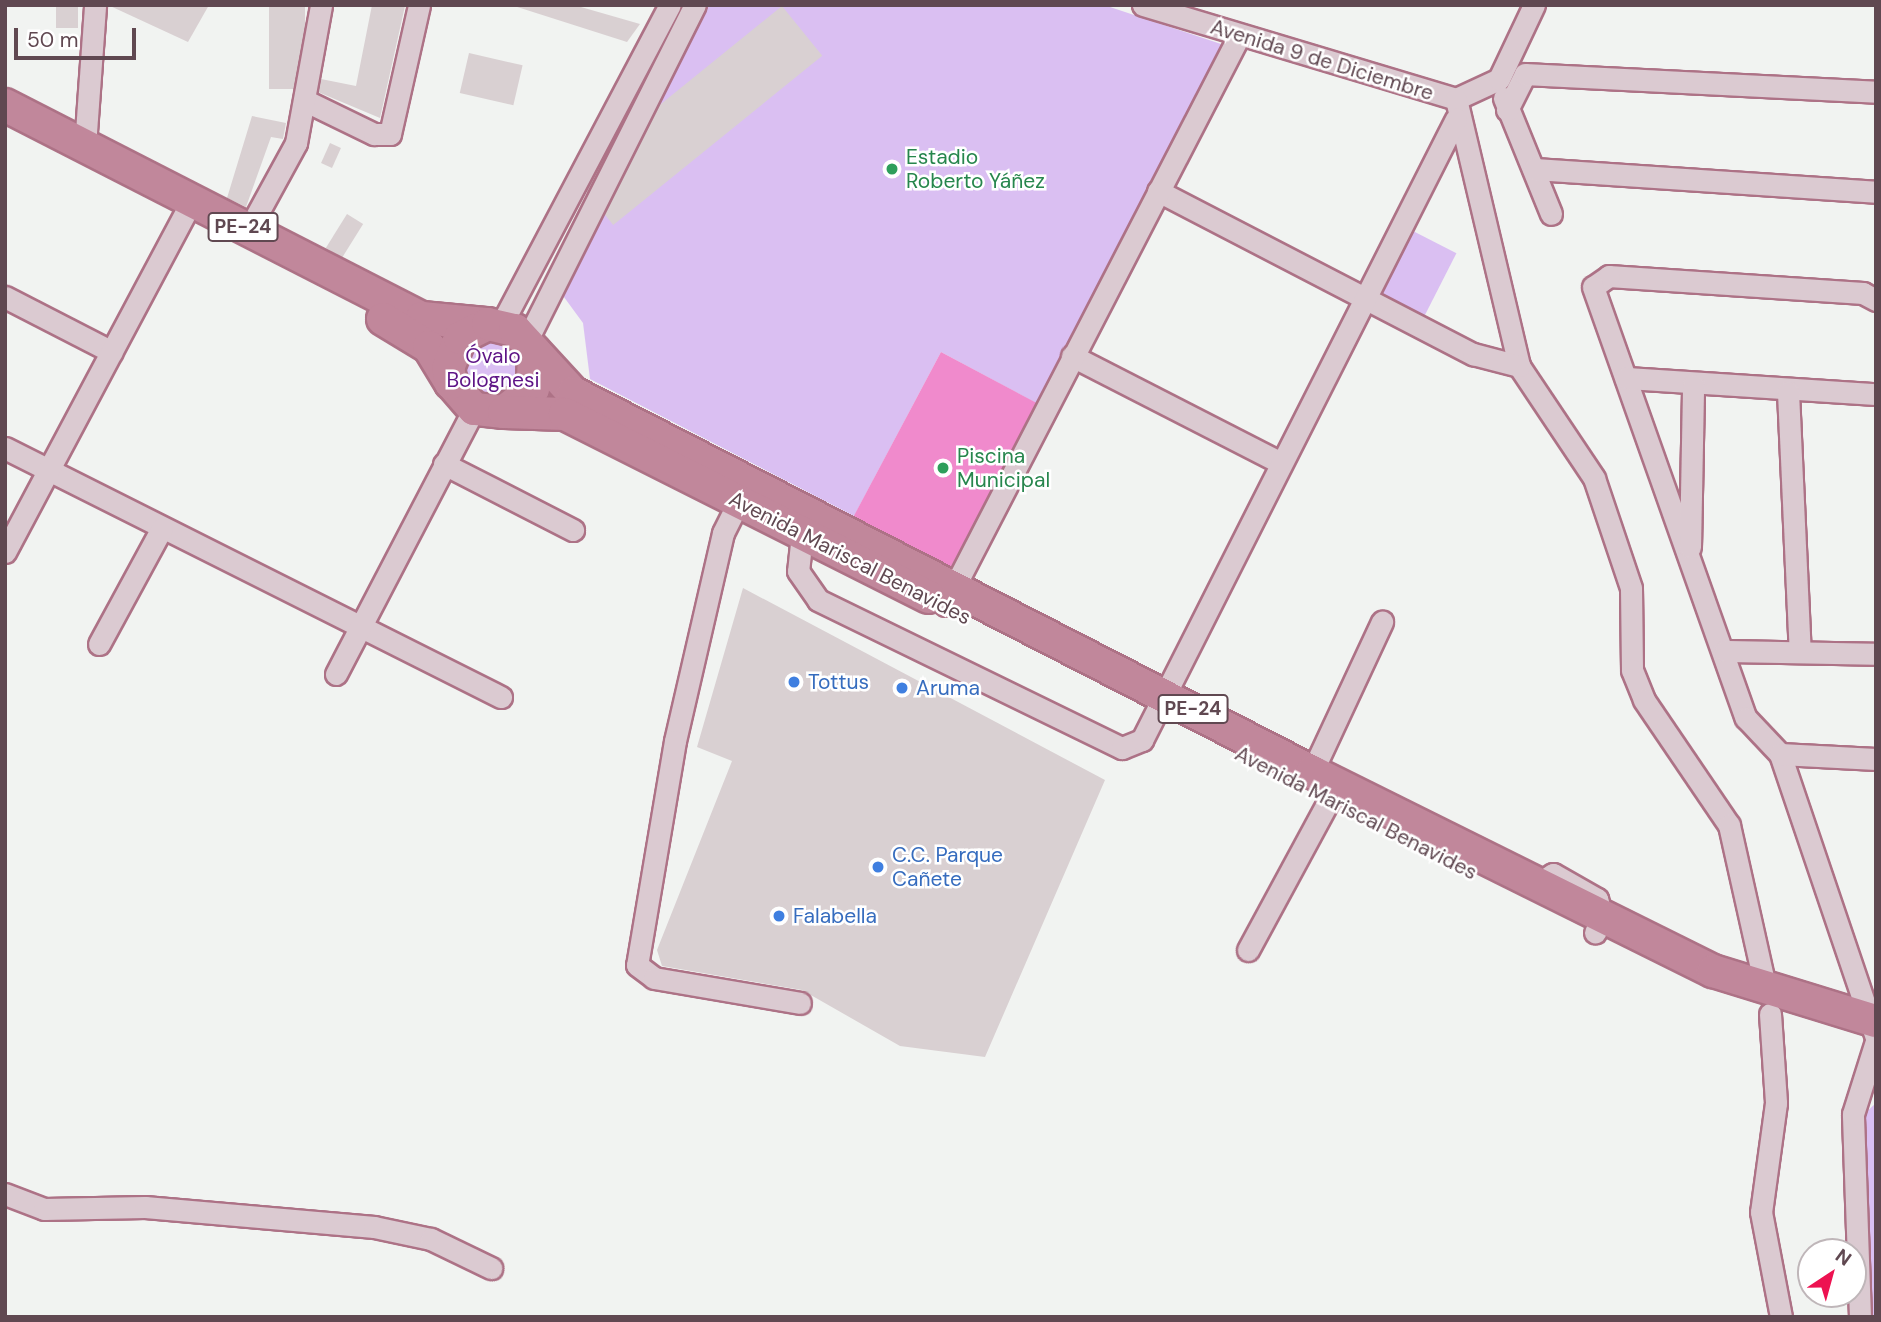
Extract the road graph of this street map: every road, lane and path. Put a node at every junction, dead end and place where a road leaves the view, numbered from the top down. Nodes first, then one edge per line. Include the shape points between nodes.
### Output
1 (95, 5) edge
2 (321, 5) edge
3 (419, 5) edge
4 (670, 5) edge
5 (695, 5) edge
6 (1143, 5) edge
7 (1534, 5) edge
8 (1239, 36) junction
9 (1499, 79) junction
10 (1876, 92) edge
11 (306, 101) junction
12 (5, 105) edge
13 (1456, 109) junction
14 (1507, 110) junction
15 (5, 128) edge
16 (85, 146) junction
17 (1534, 169) junction
18 (1158, 191) junction
19 (1876, 192) edge
20 (188, 210) junction
21 (1551, 214) dead end
22 (249, 229) junction
23 (5, 297) edge
24 (1362, 298) junction
25 (1876, 300) edge
26 (512, 335) junction
27 (112, 352) junction
28 (1072, 356) junction
29 (1519, 366) junction
30 (1626, 378) junction
31 (451, 383) junction
32 (1693, 385) junction
33 (1788, 393) junction
34 (1876, 394) edge
35 (489, 410) junction
36 (5, 447) edge
37 (1281, 463) junction
38 (444, 464) junction
39 (49, 470) junction
40 (745, 491) junction
41 (162, 528) junction
42 (573, 530) dead end
43 (802, 534) junction
44 (1689, 551) junction
45 (5, 552) edge
46 (949, 596) junction
47 (1382, 622) dead end
48 (360, 624) junction
49 (99, 644) dead end
50 (1725, 652) junction
51 (1800, 652) junction
52 (1876, 654) edge
53 (336, 674) dead end
54 (501, 697) dead end
55 (1162, 704) junction
56 (1780, 754) junction
57 (1876, 759) edge
58 (1312, 772) junction
59 (1329, 800) junction
60 (1599, 925) junction
61 (1248, 950) dead end
62 (800, 1003) dead end
63 (1783, 1006) junction
64 (1875, 1032) edge
65 (5, 1194) edge
66 (491, 1268) dead end
67 (1781, 1317) edge
68 (1860, 1317) edge

1 - 16 street
2 - 11 street
3 - 11 street via 390,134 374,134
4 - 26 street
5 - 26 street
6 - 8 street, Avenida 9 de Diciembre
7 - 9 street
8 - 13 street, Avenida 9 de Diciembre
8 - 18 street
9 - 13 street, Avenida 9 de Diciembre
9 - 14 street
10 - 14 street via 1525,74
11 - 22 street via 296,144
12 - 16 highway, PE-24
13 - 24 street
13 - 29 street
14 - 17 street
15 - 20 highway, PE-24
16 - 20 highway, PE-24
17 - 19 street
17 - 21 street
18 - 24 street
18 - 28 street
20 - 22 highway, PE-24
20 - 27 street
20 - 31 highway, PE-24 via 414,335
22 - 26 highway, PE-24 via 422,318
23 - 27 street
24 - 29 street via 1473,354
24 - 37 street
25 - 30 street via 1863,293 1609,276 1597,280 1592,296
26 - 31 highway via 455,345
26 - 35 highway via 533,389
26 - 40 highway, Avenida Mariscal Benavides / PE-24 via 573,393
27 - 39 street
28 - 37 street
28 - 46 street
29 - 63 street via 1594,478 1632,588 1632,670 1644,699 1729,825
30 - 32 street
30 - 44 street
31 - 35 highway
32 - 33 street
32 - 44 street
33 - 34 street
33 - 51 street
35 - 38 street
35 - 40 highway, Avenida Mariscal Benavides / PE-24 via 565,414
36 - 39 street
37 - 55 street
38 - 42 street
38 - 48 street
39 - 41 street
39 - 45 street
40 - 43 highway, Avenida Mariscal Benavides / PE-24
40 - 46 highway, Avenida Mariscal Benavides / PE-24
40 - 62 street via 723,533 675,741 637,965 654,978
41 - 48 street
41 - 49 street
43 - 46 highway, Avenida Mariscal Benavides / PE-24
43 - 55 street via 799,570 818,600 916,651 1122,748 1148,734
44 - 50 street
46 - 55 highway, Avenida Mariscal Benavides / PE-24
47 - 58 street
48 - 53 street
48 - 54 street
50 - 51 street
50 - 56 street via 1746,718
51 - 52 street
55 - 58 highway, Avenida Mariscal Benavides / PE-24
55 - 59 highway, Avenida Mariscal Benavides / PE-24
56 - 57 street
56 - 64 street
58 - 60 highway, Avenida Mariscal Benavides / PE-24 via 1538,884
59 - 60 highway, Avenida Mariscal Benavides / PE-24
59 - 61 street
60 - 63 highway, Avenida Mariscal Benavides / PE-24
63 - 64 highway, Avenida Mariscal Benavides / PE-24
63 - 67 street via 1761,1212
64 - 68 street via 1853,1115
65 - 66 street via 44,1209 145,1207 374,1227 431,1239

